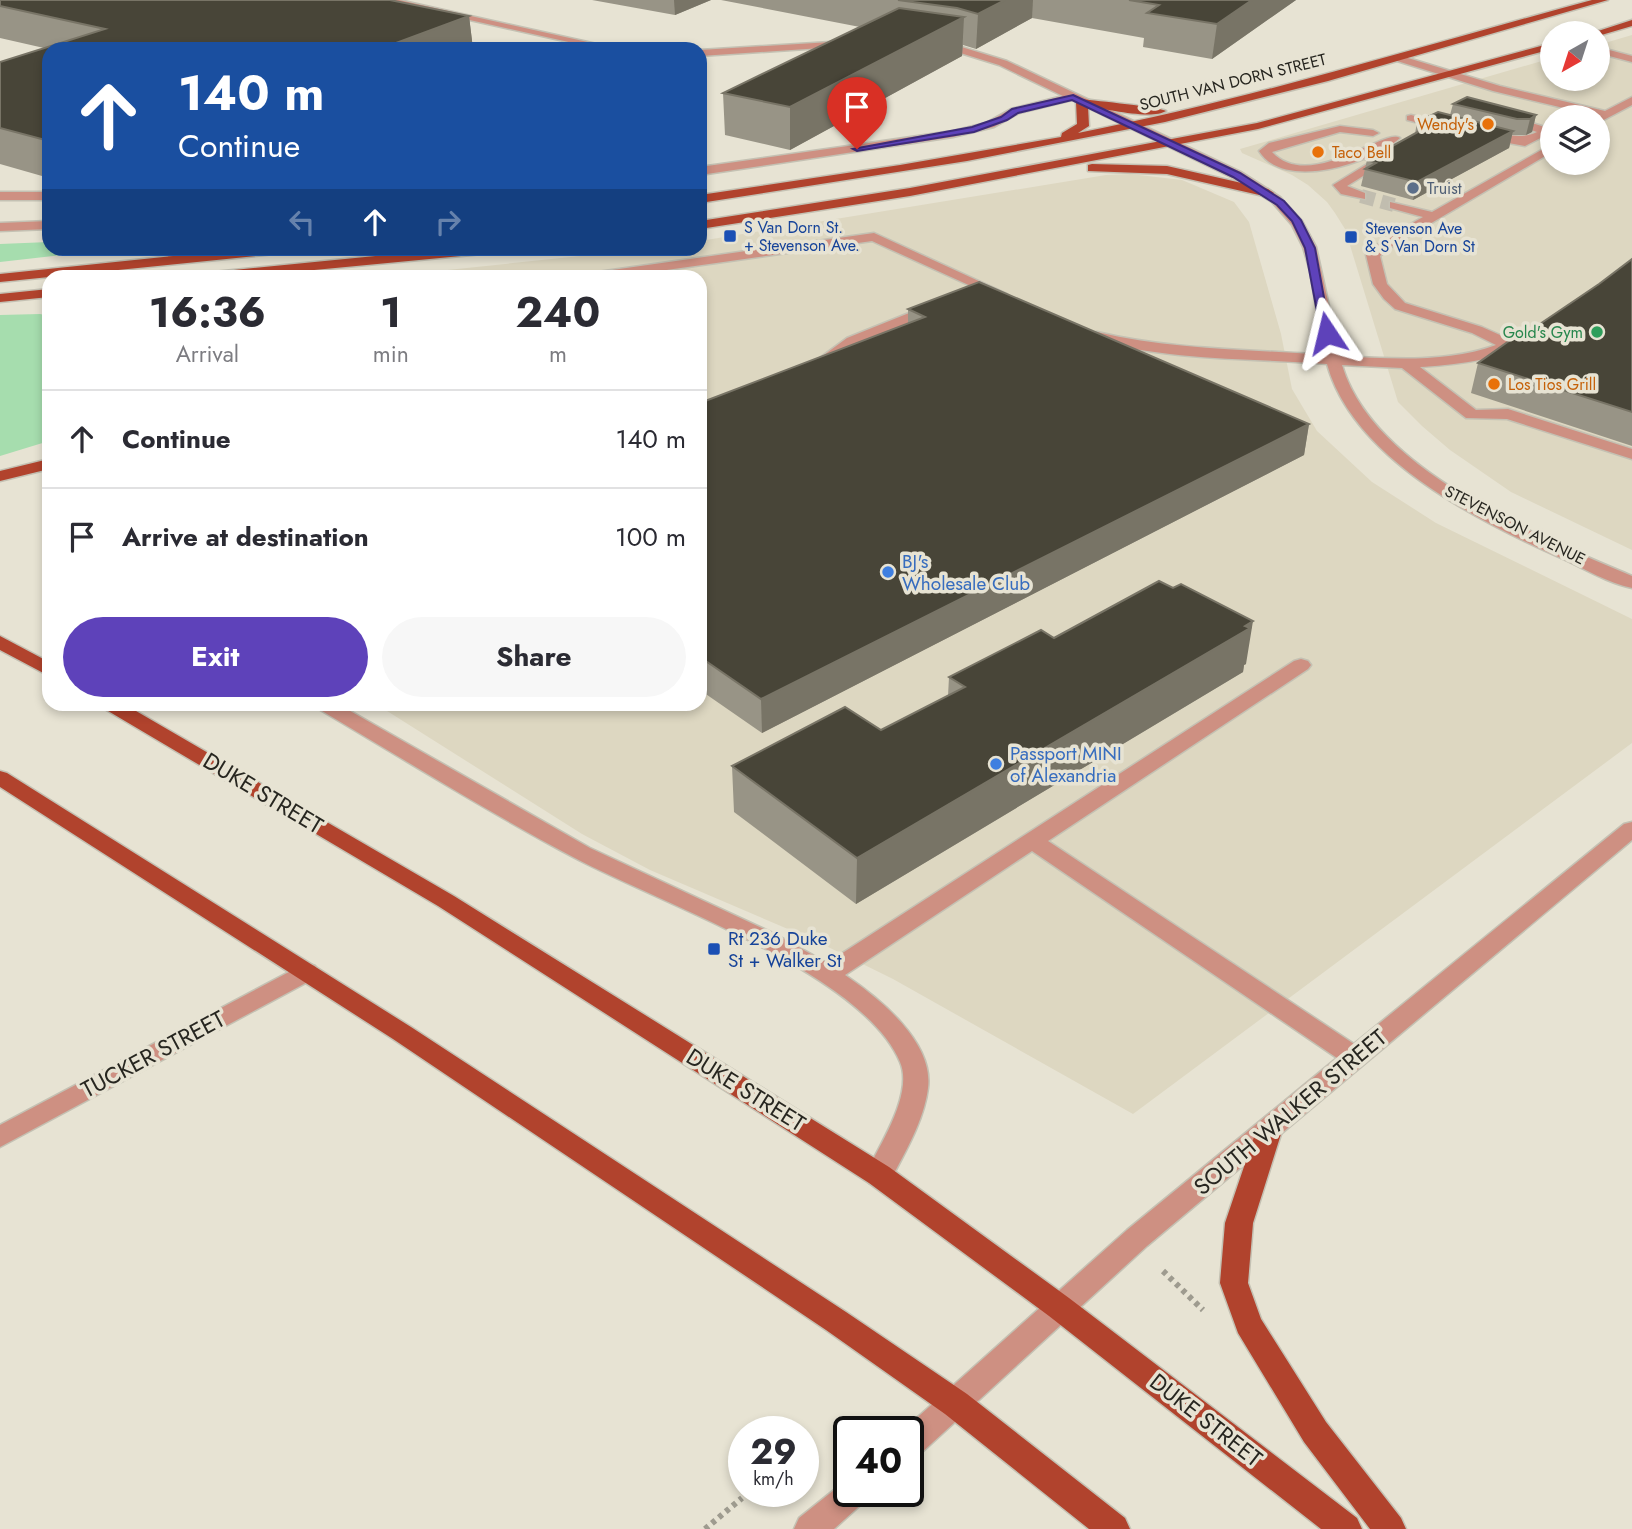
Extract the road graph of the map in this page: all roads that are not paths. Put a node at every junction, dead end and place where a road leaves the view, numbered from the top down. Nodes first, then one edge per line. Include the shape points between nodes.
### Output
1 (385, 0) edge
2 (1603, 0) edge
3 (1632, 23) edge
4 (1610, 29) edge
5 (581, 42) edge
6 (863, 43) edge
7 (920, 44) edge
8 (1540, 49) edge
9 (707, 53) edge
10 (1610, 53) edge
11 (1398, 58) junction
12 (1632, 59) edge
13 (1451, 75) junction
14 (1078, 100) junction
15 (1632, 100) edge
16 (1560, 105) edge
17 (1194, 112) junction
18 (1610, 113) edge
19 (1490, 114) edge
20 (1411, 118) dead end
21 (1130, 125) junction
22 (1465, 131) edge
23 (1373, 133) dead end
24 (1478, 135) edge
25 (1394, 138) dead end
26 (1054, 140) junction
27 (1168, 143) junction
28 (1540, 153) edge
29 (1381, 161) edge
30 (707, 170) edge
31 (1023, 171) junction
32 (1268, 193) junction
33 (42, 195) edge
34 (0, 196) edge
35 (1361, 196) tunnel mouth
36 (707, 198) edge
37 (1394, 205) tunnel mouth
38 (1433, 216) junction
39 (707, 224) edge
40 (42, 225) edge
41 (0, 227) edge
42 (160, 256) edge
43 (427, 256) edge
44 (432, 256) edge
45 (58, 270) edge
46 (283, 270) edge
47 (365, 270) edge
48 (640, 270) edge
49 (42, 272) edge
50 (0, 278) edge
51 (985, 288) junction
52 (42, 294) edge
53 (1009, 298) edge
54 (0, 301) edge
55 (42, 304) edge
56 (1540, 328) edge
57 (1083, 331) edge
58 (1509, 345) junction
59 (1332, 360) junction
60 (1408, 365) junction
61 (806, 373) edge
62 (1632, 454) edge
63 (42, 466) edge
64 (0, 477) edge
65 (1632, 583) edge
66 (0, 642) edge
67 (1301, 665) dead end
68 (42, 666) edge
69 (123, 711) edge
70 (140, 711) edge
71 (336, 711) edge
72 (150, 726) junction
73 (0, 778) edge
74 (1632, 829) edge
75 (1032, 841) junction
76 (306, 972) junction
77 (827, 975) junction
78 (1356, 1058) junction
79 (1269, 1131) junction
80 (0, 1137) edge
81 (879, 1175) junction
82 (1059, 1307) junction
83 (956, 1404) junction
84 (924, 1431) edge
85 (835, 1507) edge
86 (810, 1529) edge
87 (1114, 1529) edge
88 (1346, 1529) edge
89 (1390, 1529) edge

1 - 5 street
2 - 11 main road, SOUTH VAN DORN STREET
3 - 4 main road
6 - 9 street
7 - 14 street, STEVENSON AVENUE via 984,55
8 - 13 main road
10 - 12 street
11 - 13 street
11 - 17 main road, SOUTH VAN DORN STREET
13 - 16 street
13 - 27 main road via 1258,126
14 - 17 main road via 1122,109
14 - 21 street, STEVENSON AVENUE
14 - 26 main road via 1083,125
14 - 30 street via 1015,111 990,125 963,132
15 - 18 street
17 - 21 main road, SOUTH VAN DORN STREET
19 - 24 street via 1547,131 1519,143
20 - 22 street
21 - 26 main road, SOUTH VAN DORN STREET
21 - 27 street, STEVENSON AVENUE
23 - 25 street via 1334,130 1265,151 1269,158 1290,166 1332,168
26 - 36 main road, SOUTH VAN DORN STREET
27 - 31 main road
27 - 32 street, STEVENSON AVENUE
28 - 38 street
29 - 35 street via 1340,183 1345,191
31 - 32 main road via 1153,168
31 - 39 main road
32 - 59 street, STEVENSON AVENUE via 1296,220 1310,248
33 - 34 street
37 - 38 street
38 - 58 street via 1376,250 1373,269 1383,290 1400,306
40 - 41 street
42 - 45 main road
43 - 46 main road
44 - 47 main road
48 - 51 street via 874,237
49 - 50 main road
51 - 53 street
51 - 61 street via 852,341
52 - 54 main road
54 - 55 main road
56 - 58 street
57 - 59 street via 1145,348
58 - 60 street via 1462,359
59 - 60 street
59 - 65 street, STEVENSON AVENUE via 1339,382 1362,417 1416,469 1478,510
60 - 62 street via 1472,415 1508,414
63 - 64 main road
66 - 68 main road
67 - 75 street
69 - 72 main road, DUKE STREET
70 - 72 main road
71 - 77 street via 583,853 788,951
72 - 81 main road, DUKE STREET via 446,901
73 - 76 main road
74 - 78 street, SOUTH WALKER STREET
75 - 77 street
75 - 78 street
76 - 80 street, TUCKER STREET
76 - 83 main road via 619,1175
77 - 81 street via 882,1014 914,1063 918,1090
78 - 79 street, SOUTH WALKER STREET
79 - 82 street, SOUTH WALKER STREET
79 - 89 main road via 1239,1223 1234,1283 1248,1325 1315,1432
81 - 82 main road, DUKE STREET
82 - 83 street, SOUTH WALKER STREET
82 - 88 main road, DUKE STREET
83 - 84 street, SOUTH WALKER STREET
83 - 87 main road
85 - 86 street

